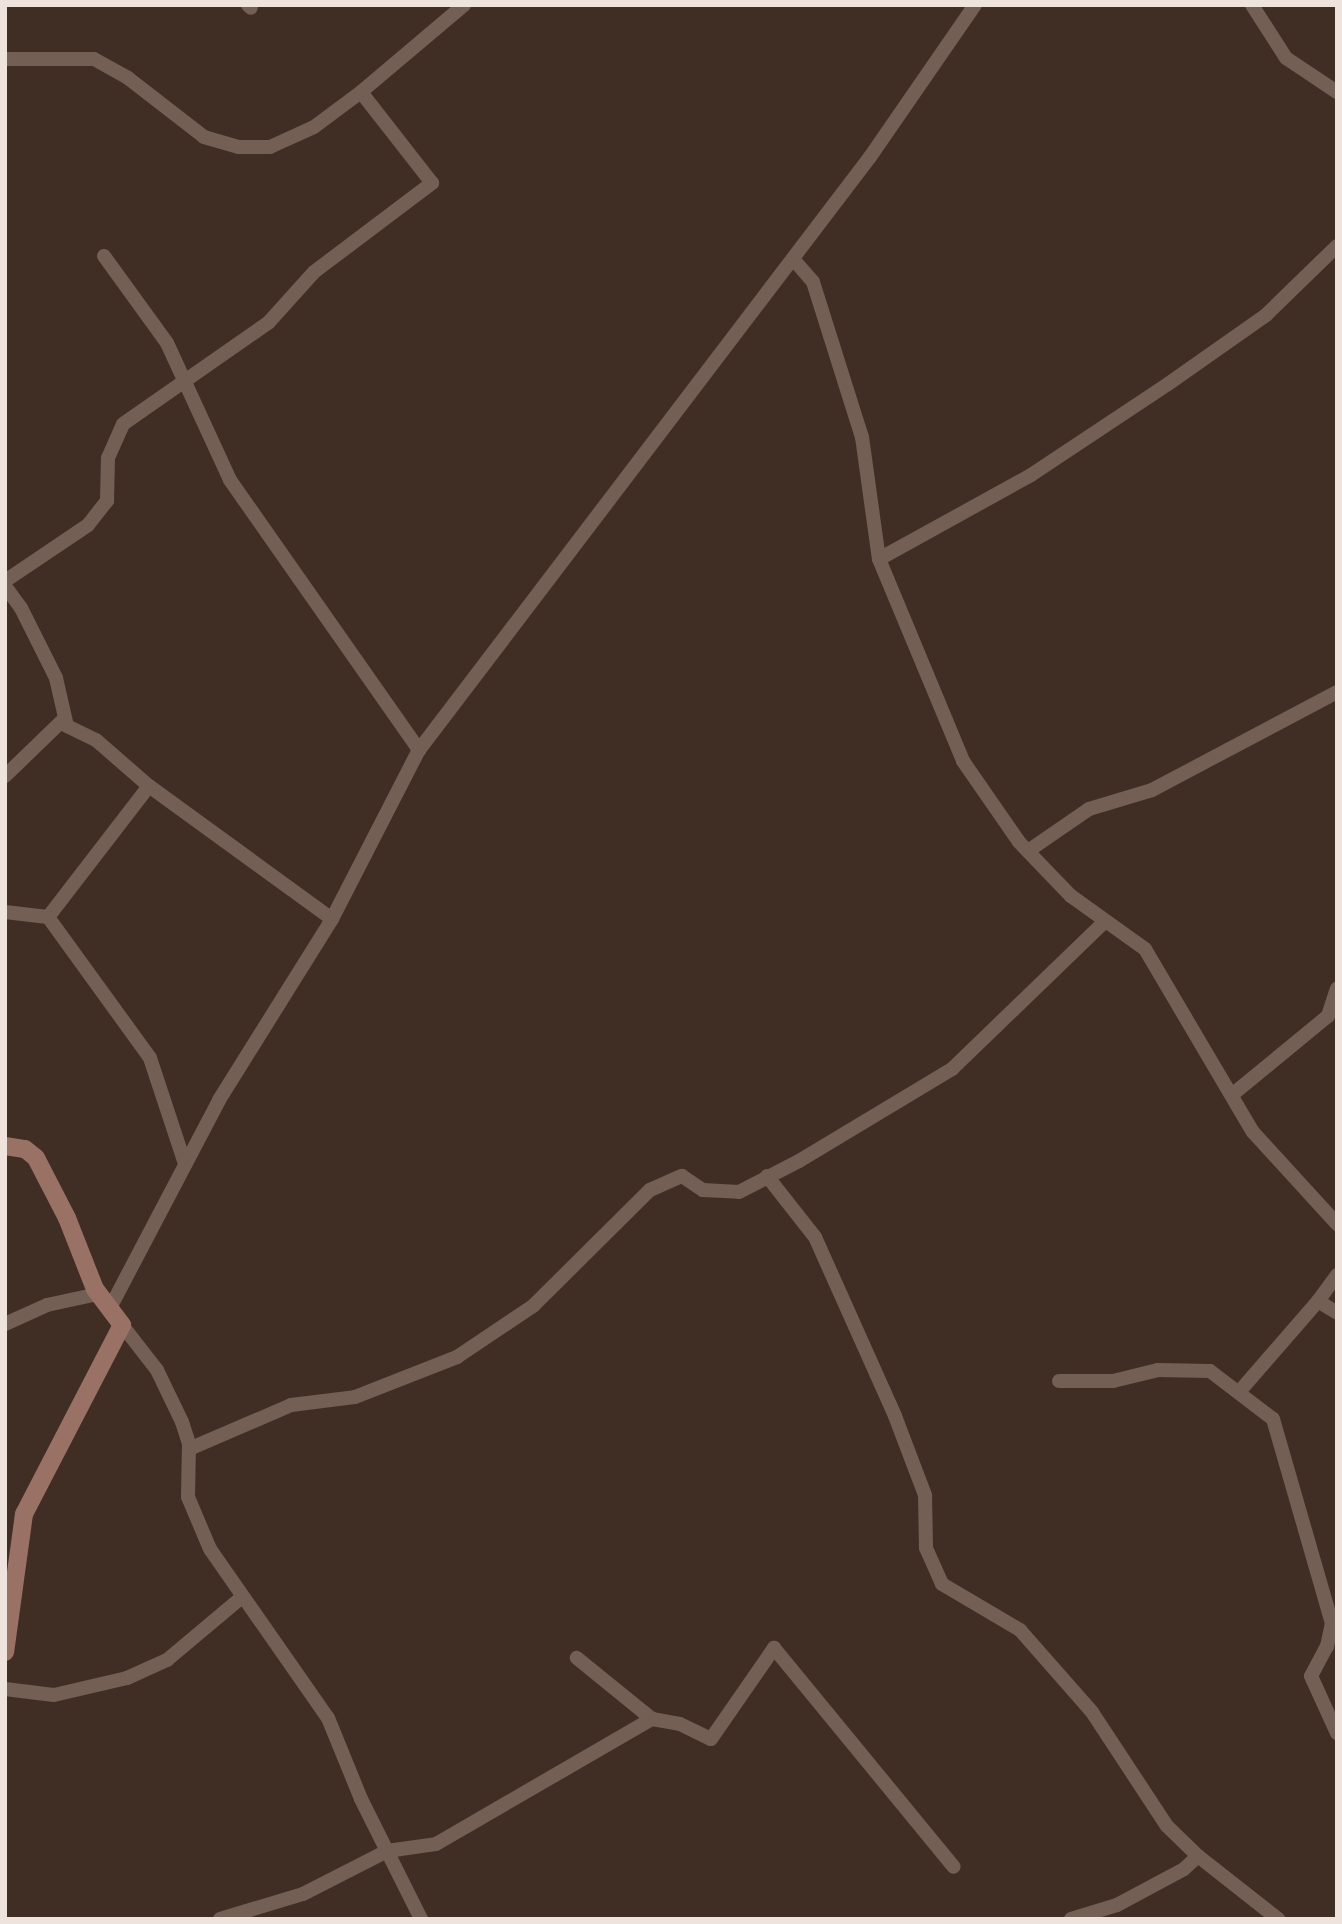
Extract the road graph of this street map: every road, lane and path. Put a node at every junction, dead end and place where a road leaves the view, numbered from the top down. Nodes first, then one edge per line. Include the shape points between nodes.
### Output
1 (464, 5) edge
2 (975, 5) edge
3 (1252, 5) edge
4 (5, 59) edge
5 (361, 92) junction
6 (1337, 92) edge
7 (1337, 246) edge
8 (104, 256) dead end
9 (794, 260) junction
10 (183, 384) junction
11 (879, 559) junction
12 (5, 584) edge
13 (1337, 692) edge
14 (64, 719) junction
15 (419, 750) junction
16 (5, 776) edge
17 (149, 786) junction
18 (1028, 851) junction
19 (5, 912) edge
20 (48, 917) junction
21 (332, 919) junction
22 (1104, 922) junction
23 (1337, 988) edge
24 (1233, 1094) junction
25 (5, 1146) edge
26 (185, 1164) junction
27 (767, 1177) junction
28 (1337, 1224) edge
29 (1337, 1275) edge
30 (104, 1301) junction
31 (1318, 1301) junction
32 (1337, 1313) edge
33 (5, 1324) edge
34 (122, 1325) junction
35 (1059, 1381) dead end
36 (1239, 1392) junction
37 (189, 1449) junction
38 (242, 1597) junction
39 (5, 1651) edge
40 (577, 1658) dead end
41 (5, 1689) edge
42 (652, 1719) junction
43 (1337, 1733) edge
44 (387, 1851) junction
45 (1198, 1856) junction
46 (954, 1867) dead end
47 (220, 1919) edge
48 (421, 1919) edge
49 (1071, 1919) edge
50 (1278, 1919) edge

1 - 5 street
2 - 9 street
3 - 6 street via 1286,58
4 - 5 street via 94,59 128,78 204,136 239,147 270,147 314,127
5 - 10 street via 432,183 314,272 269,323
7 - 11 street via 1266,316 1168,384 1031,475
8 - 10 street via 167,343
9 - 11 street via 813,282 862,438
9 - 15 street
10 - 12 street via 123,424 108,458 107,501 88,525
10 - 15 street via 230,480
11 - 18 street via 963,761
12 - 14 street via 56,678
13 - 18 street via 1152,790 1090,809
14 - 16 street
14 - 17 street via 72,730 96,740
15 - 21 street
17 - 20 street
17 - 21 street
18 - 22 street via 1087,912
19 - 20 street
20 - 26 street via 150,1058
21 - 26 street via 219,1100
22 - 24 street via 1145,949
22 - 27 street via 952,1069
23 - 24 street via 1328,1016
24 - 28 street via 1253,1132
25 - 30 main road via 25,1149 36,1158
26 - 30 street
27 - 37 street via 739,1192 703,1190 682,1176 650,1190 533,1306 457,1356 355,1396 291,1405
27 - 45 street via 815,1237 895,1416 925,1495 926,1548 942,1584 1020,1630 1092,1712 1167,1826
29 - 31 street
30 - 33 street via 47,1305
30 - 34 main road
31 - 32 street
31 - 36 street
34 - 37 street via 171,1394
34 - 39 main road via 24,1514
35 - 36 street via 1113,1381 1158,1370 1210,1371
36 - 43 street via 1273,1419 1287,1454 1332,1623 1327,1646 1311,1676
37 - 38 street via 188,1496 211,1549
38 - 41 street via 167,1660 127,1678 54,1695
38 - 44 street via 328,1718
40 - 42 street
42 - 44 street via 436,1844
42 - 46 street via 680,1724 711,1739 774,1648
44 - 47 street via 303,1894
44 - 48 street
45 - 49 street via 1184,1869 1117,1905
45 - 50 street

